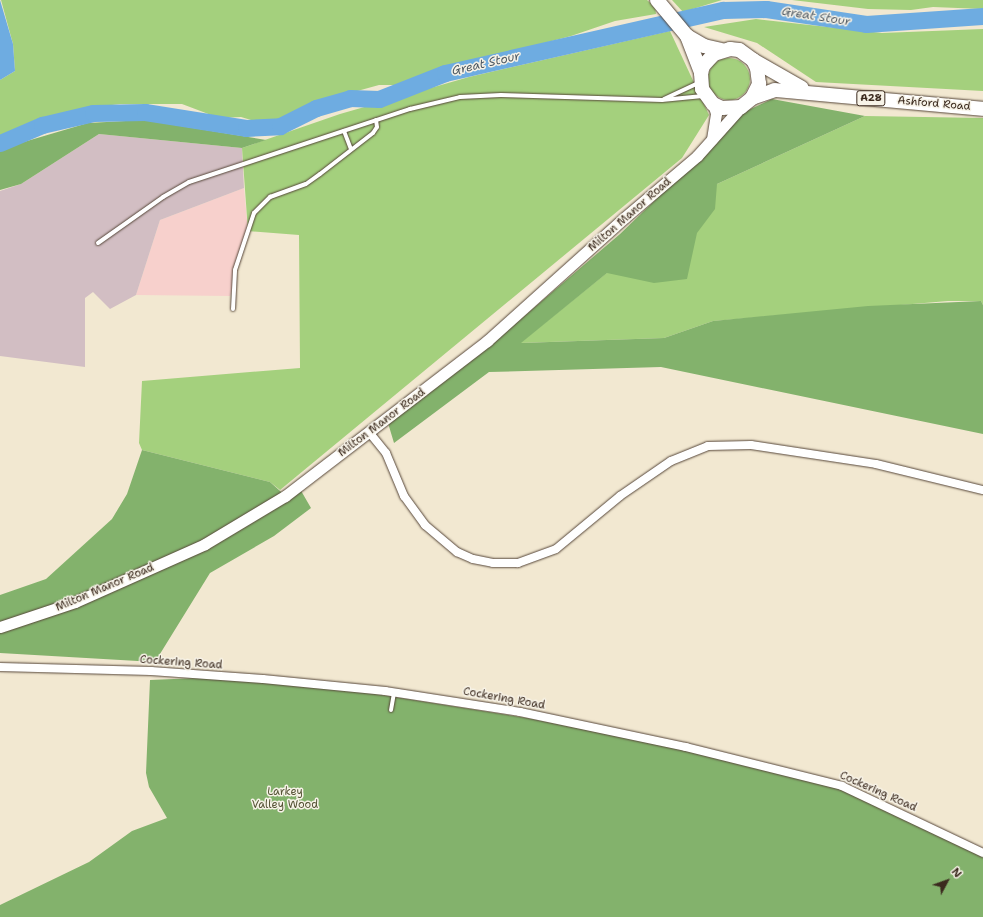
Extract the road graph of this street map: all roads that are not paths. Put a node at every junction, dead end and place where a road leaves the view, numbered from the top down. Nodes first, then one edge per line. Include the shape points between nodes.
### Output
1 (657, 0) edge
2 (684, 33) junction
3 (721, 50) junction
4 (753, 60) junction
5 (700, 77) junction
6 (814, 92) junction
7 (752, 98) junction
8 (662, 100) junction
9 (709, 100) junction
10 (741, 107) junction
11 (983, 109) edge
12 (376, 120) junction
13 (344, 131) junction
14 (712, 139) junction
15 (351, 149) junction
16 (98, 243) dead end
17 (233, 309) dead end
18 (369, 432) junction
19 (983, 490) edge
20 (0, 627) edge
21 (0, 667) edge
22 (394, 693) junction
23 (391, 710) dead end
24 (983, 853) edge

1 - 2 highway
2 - 3 highway via 704,46
2 - 5 highway
3 - 4 highway via 739,50
3 - 5 highway via 708,59
4 - 6 highway, Ashford Road / A28 via 791,84
4 - 7 highway via 760,76
5 - 8 lane
5 - 9 highway
6 - 7 highway, Ashford Road / A28 via 775,90
6 - 11 highway, Ashford Road / A28
7 - 10 highway
8 - 9 lane
8 - 12 lane via 460,96
9 - 10 highway via 722,108
9 - 14 street via 716,113
10 - 14 street, Milton Manor Road
12 - 13 lane
12 - 15 lane via 377,126 373,133
13 - 15 lane
13 - 16 lane via 189,182 163,197
14 - 18 street, Milton Manor Road via 662,188 624,218 487,342
15 - 17 lane via 306,184 270,197 254,213 235,270
18 - 19 street via 386,453 404,496 425,525 457,552 473,559 493,563 518,563 556,550 569,542 620,496 671,461 708,446 751,445 876,464
18 - 20 street, Milton Manor Road via 285,496 205,544 75,602
21 - 22 street, Cockering Road via 255,679
22 - 23 lane
22 - 24 street, Cockering Road via 520,712 686,747 842,786

